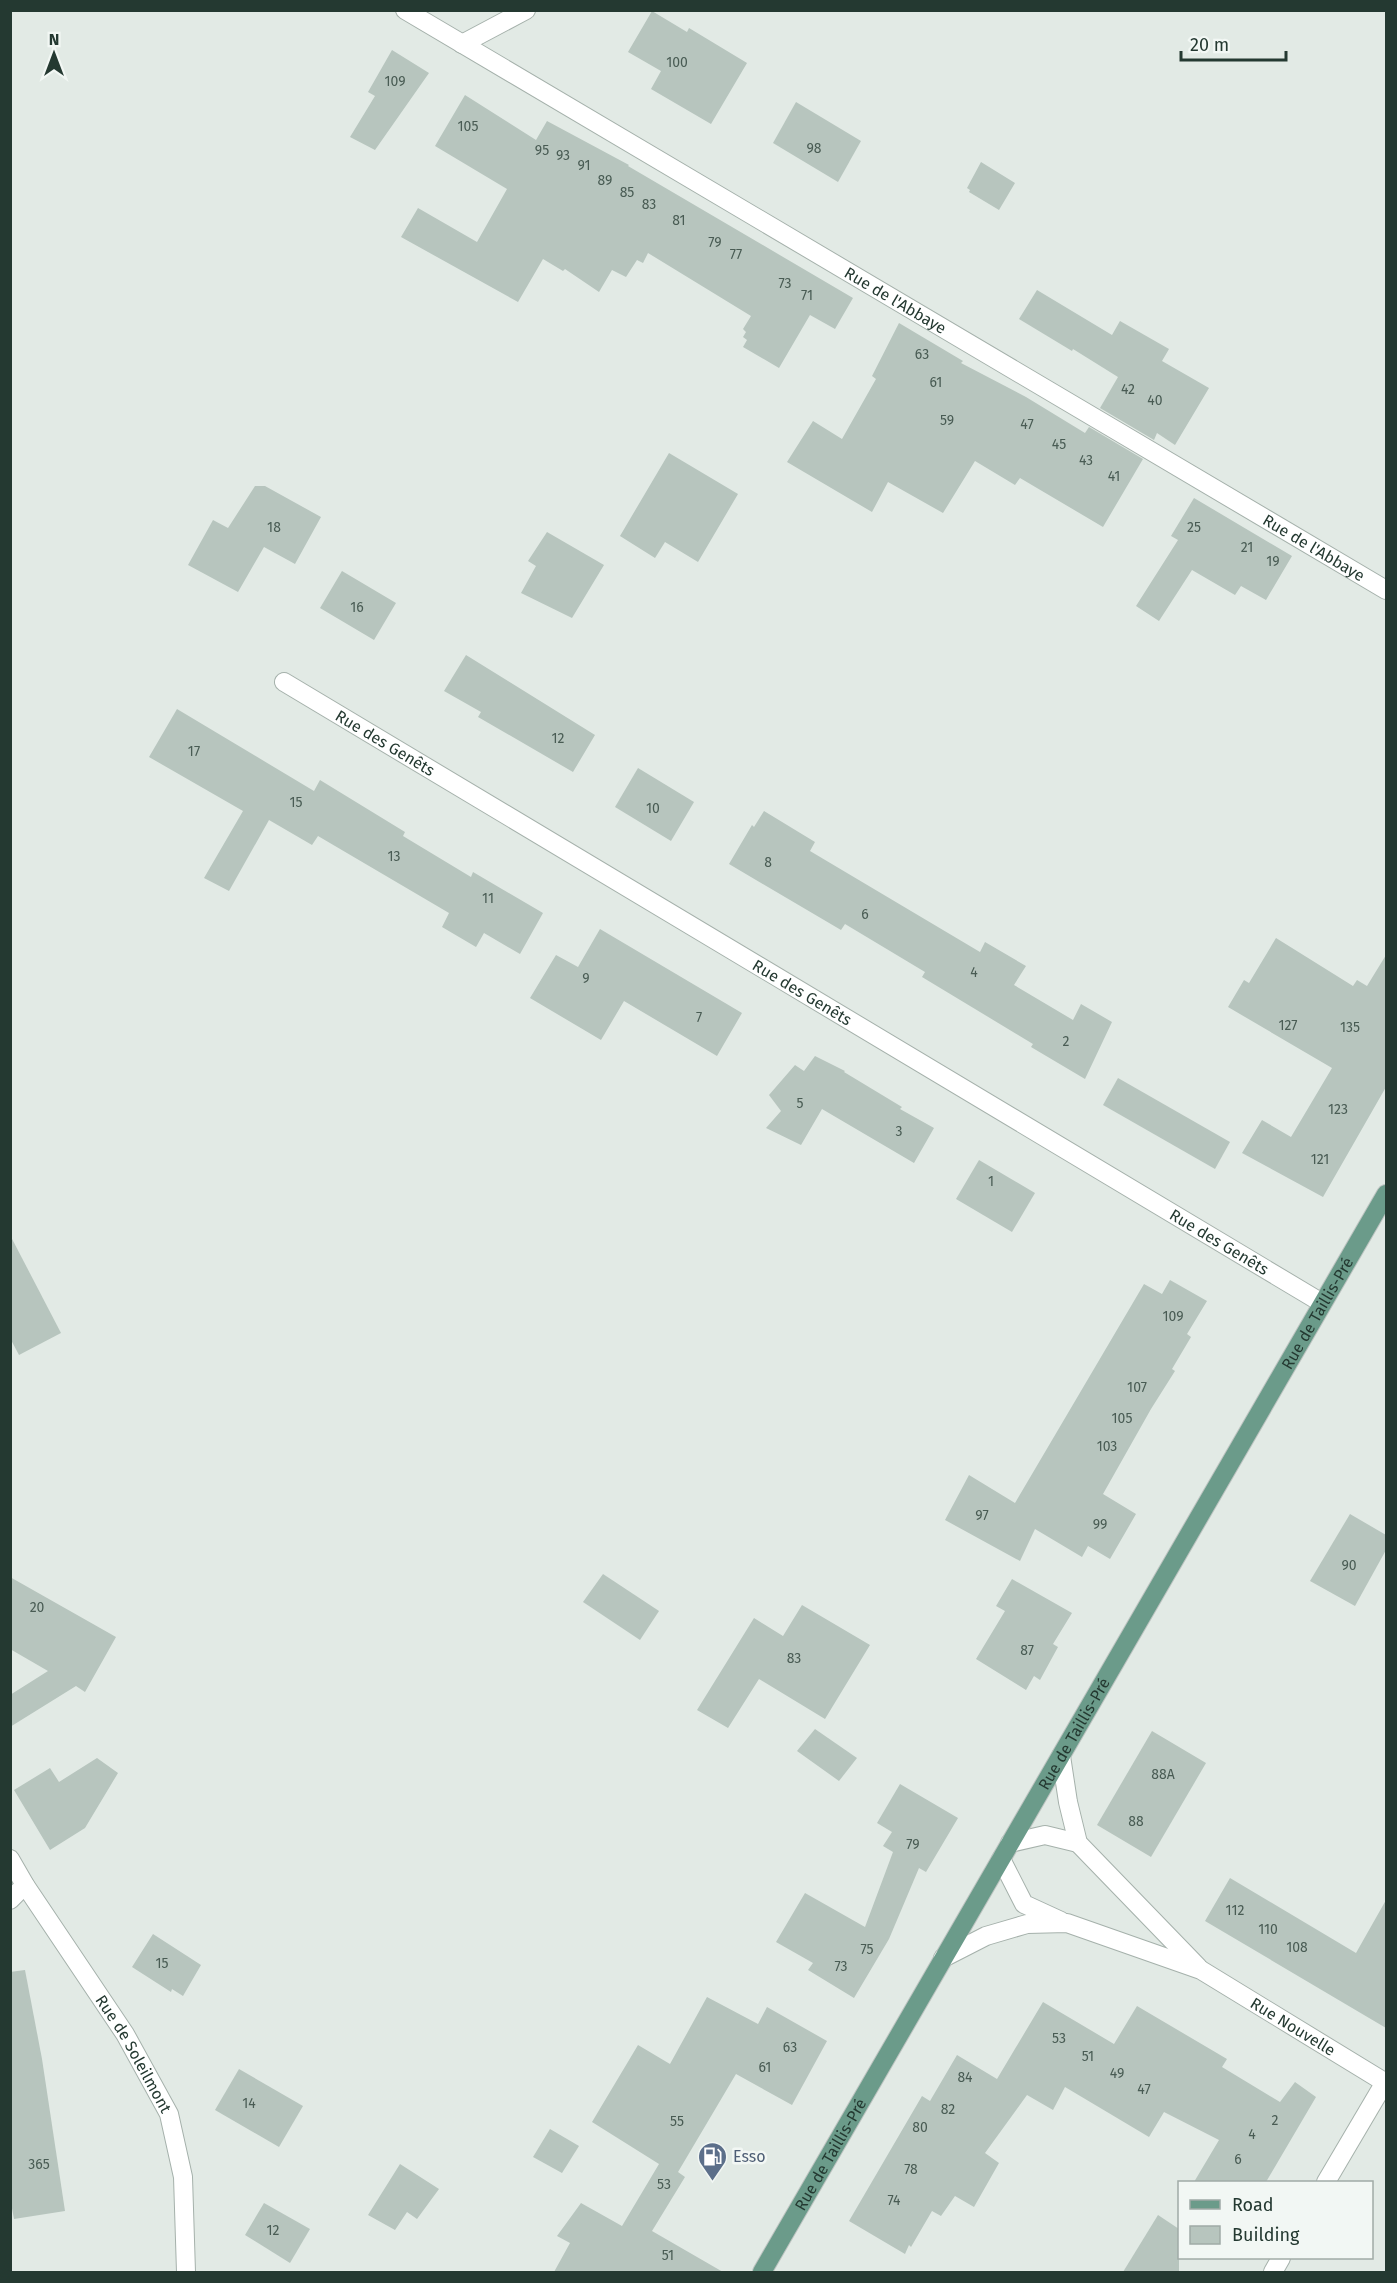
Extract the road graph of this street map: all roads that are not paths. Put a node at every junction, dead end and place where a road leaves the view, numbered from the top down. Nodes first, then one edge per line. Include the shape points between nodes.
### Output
1 (405, 10) edge
2 (526, 10) edge
3 (462, 44) junction
4 (1386, 590) edge
5 (284, 682) dead end
6 (1386, 1194) edge
7 (1322, 1303) junction
8 (1062, 1756) junction
9 (1078, 1843) junction
10 (1005, 1851) junction
11 (10, 1859) edge
12 (25, 1885) junction
13 (10, 1900) edge
14 (1067, 1923) junction
15 (943, 1958) junction
16 (1201, 1970) junction
17 (1386, 2083) edge
18 (1327, 2181) edge
19 (186, 2272) edge
20 (762, 2272) edge

1 - 3 street, Rue de l'Abbaye
2 - 3 street
3 - 4 street, Rue de l'Abbaye
5 - 7 street, Rue des Genêts
6 - 7 main road, Rue de Taillis-Pré
7 - 8 main road, Rue de Taillis-Pré
8 - 9 street
8 - 10 main road, Rue de Taillis-Pré
9 - 10 street via 1045,1835
9 - 16 street, Rue Nouvelle
10 - 14 street, Rue Nouvelle via 1024,1904
10 - 15 main road, Rue de Taillis-Pré
11 - 12 street, Rue de Soleilmont
12 - 13 street
12 - 19 street, Rue de Soleilmont via 125,2034 169,2114 183,2177
14 - 15 street, Rue Nouvelle via 1027,1924 986,1936
14 - 16 street, Rue Nouvelle
15 - 20 main road, Rue de Taillis-Pré
16 - 17 street, Rue Nouvelle
17 - 18 street

